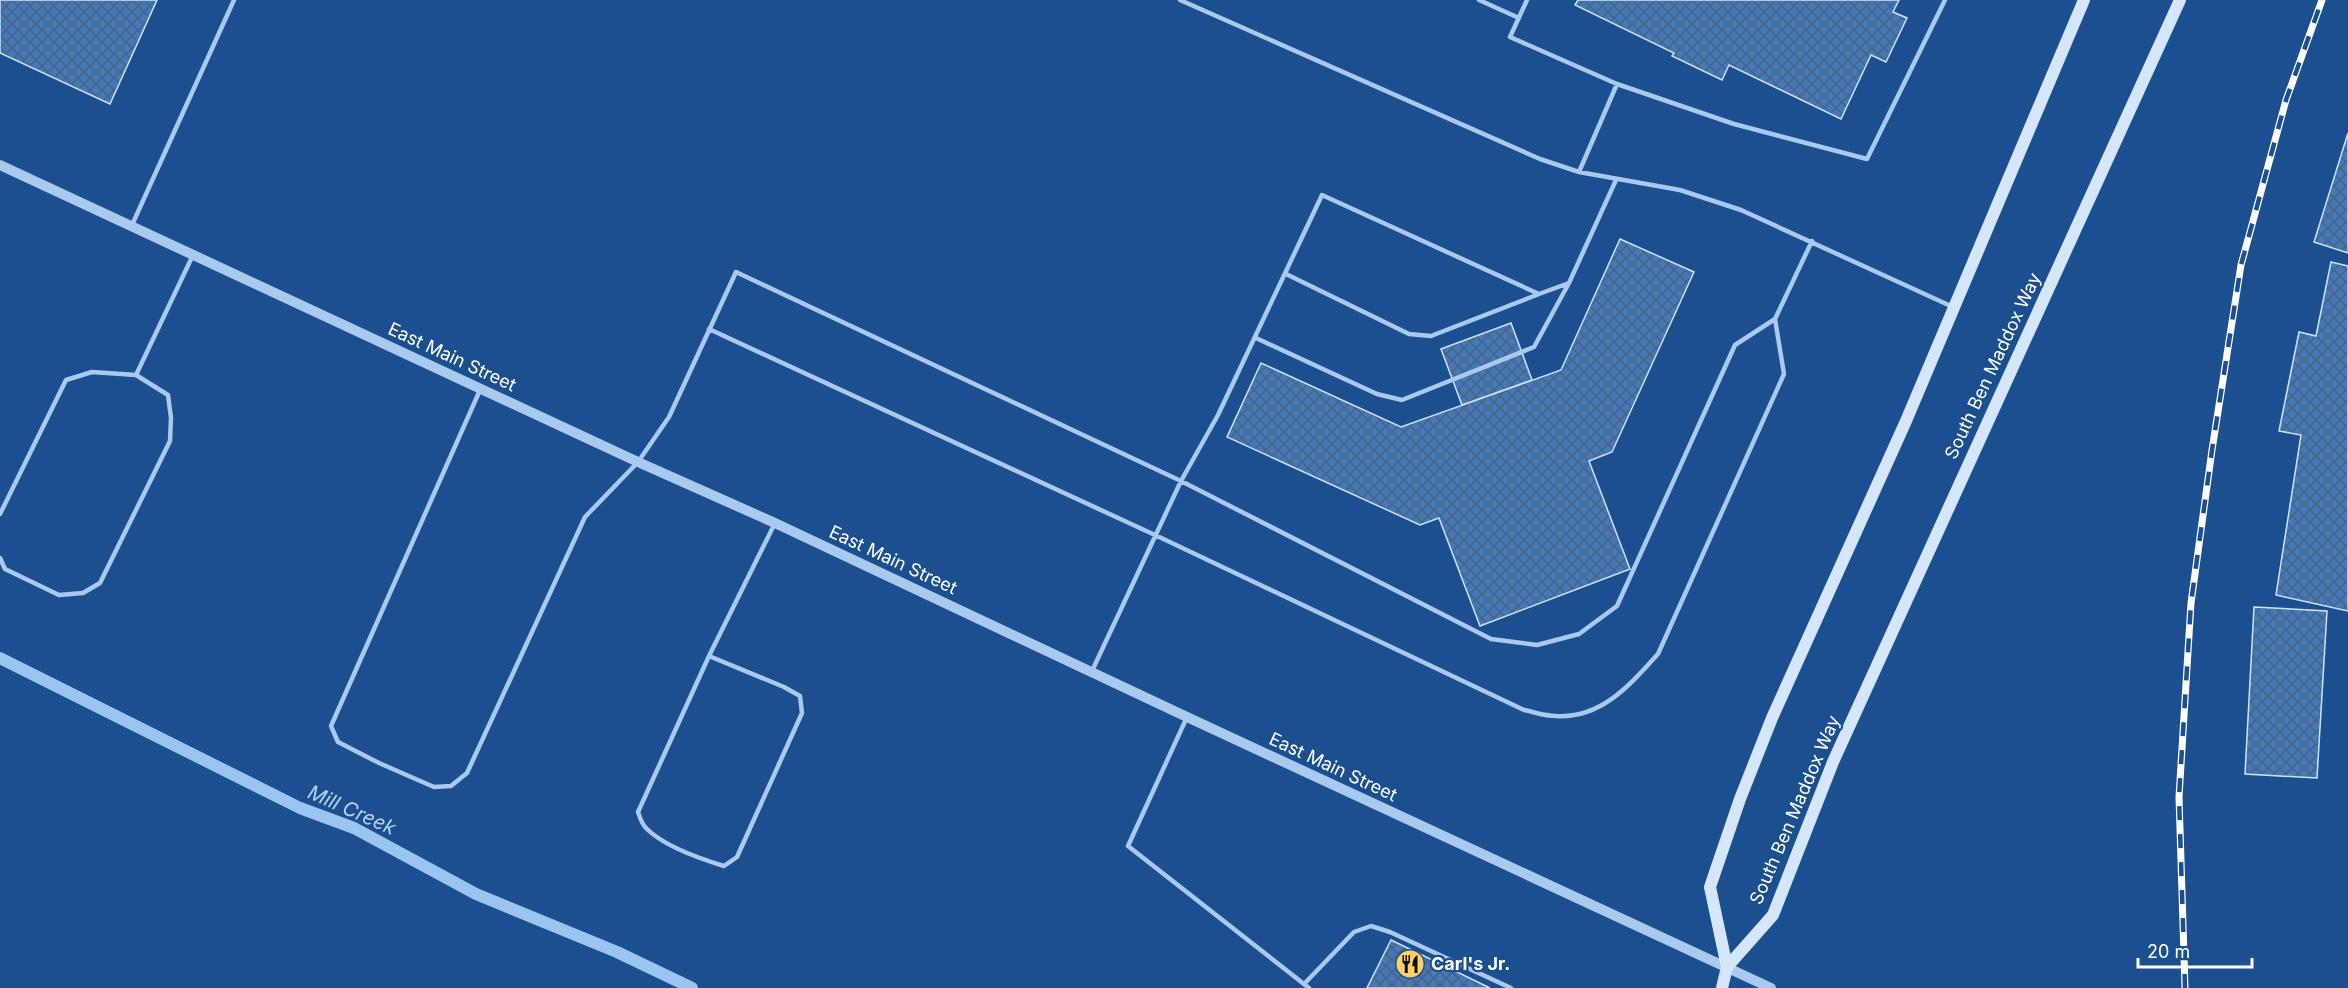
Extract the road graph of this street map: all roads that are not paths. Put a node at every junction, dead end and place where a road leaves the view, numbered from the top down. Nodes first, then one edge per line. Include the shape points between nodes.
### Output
1 (234, 0) edge
2 (1180, 0) edge
3 (1479, 0) edge
4 (1527, 0) edge
5 (1945, 0) edge
6 (2084, 0) edge
7 (2180, 0) edge
8 (1519, 18) junction
9 (1617, 84) junction
10 (0, 165) edge
11 (1579, 172) junction
12 (1616, 180) junction
13 (131, 227) junction
14 (1812, 241) junction
15 (193, 255) junction
16 (1286, 274) junction
17 (1569, 283) junction
18 (1539, 294) junction
19 (1954, 308) junction
20 (1775, 319) junction
21 (709, 329) junction
22 (1256, 338) junction
23 (136, 375) junction
24 (480, 388) junction
25 (638, 462) junction
26 (1181, 481) junction
27 (0, 514) edge
28 (775, 523) junction
29 (1155, 535) junction
30 (0, 558) edge
31 (709, 656) junction
32 (1092, 671) junction
33 (1187, 717) junction
34 (1727, 968) junction
35 (1305, 983) junction
36 (1310, 988) edge
37 (1511, 988) edge
38 (1722, 988) edge
39 (1771, 988) edge

1 - 13 lane
2 - 11 lane via 1540,159
3 - 8 lane
4 - 8 lane
5 - 9 lane via 1867,159 1734,124
6 - 19 main road
7 - 34 main road, South Ben Maddox Way via 1837,752 1773,915
8 - 9 lane via 1510,37
9 - 11 lane
10 - 13 street, East Main Street
11 - 12 lane
12 - 14 lane via 1680,190 1741,210
12 - 17 lane
13 - 15 street, East Main Street
14 - 19 lane
14 - 20 lane
15 - 23 lane
15 - 24 street, East Main Street
16 - 18 lane via 1408,334 1431,336
16 - 18 lane via 1322,195
16 - 22 lane
17 - 18 lane
17 - 22 lane via 1534,347 1402,400 1377,394
19 - 34 main road via 1772,718 1740,799 1710,887
20 - 26 lane via 1735,345 1617,606 1579,634 1537,645 1491,639
20 - 29 lane via 1784,374 1658,654 1624,692 1591,713 1556,717 1524,710
21 - 25 lane via 669,417
21 - 26 lane via 736,272
21 - 29 lane
22 - 26 lane
23 - 27 lane via 92,372 66,380
23 - 30 lane via 168,395 170,441 100,583 83,593 59,595 5,569
24 - 25 street, East Main Street
24 - 25 lane via 331,726 338,742 379,763 434,787 451,786 467,773 585,517
25 - 28 street, East Main Street
26 - 29 lane
28 - 31 lane
28 - 32 street, East Main Street
29 - 32 lane
31 - 31 lane via 638,813 644,827 654,836 724,866 736,856 802,713 800,696
32 - 33 street, East Main Street
33 - 34 street, East Main Street
33 - 35 lane via 1128,846
34 - 38 main road
34 - 39 street, East Main Street
35 - 36 lane
35 - 37 lane via 1354,932 1371,926

